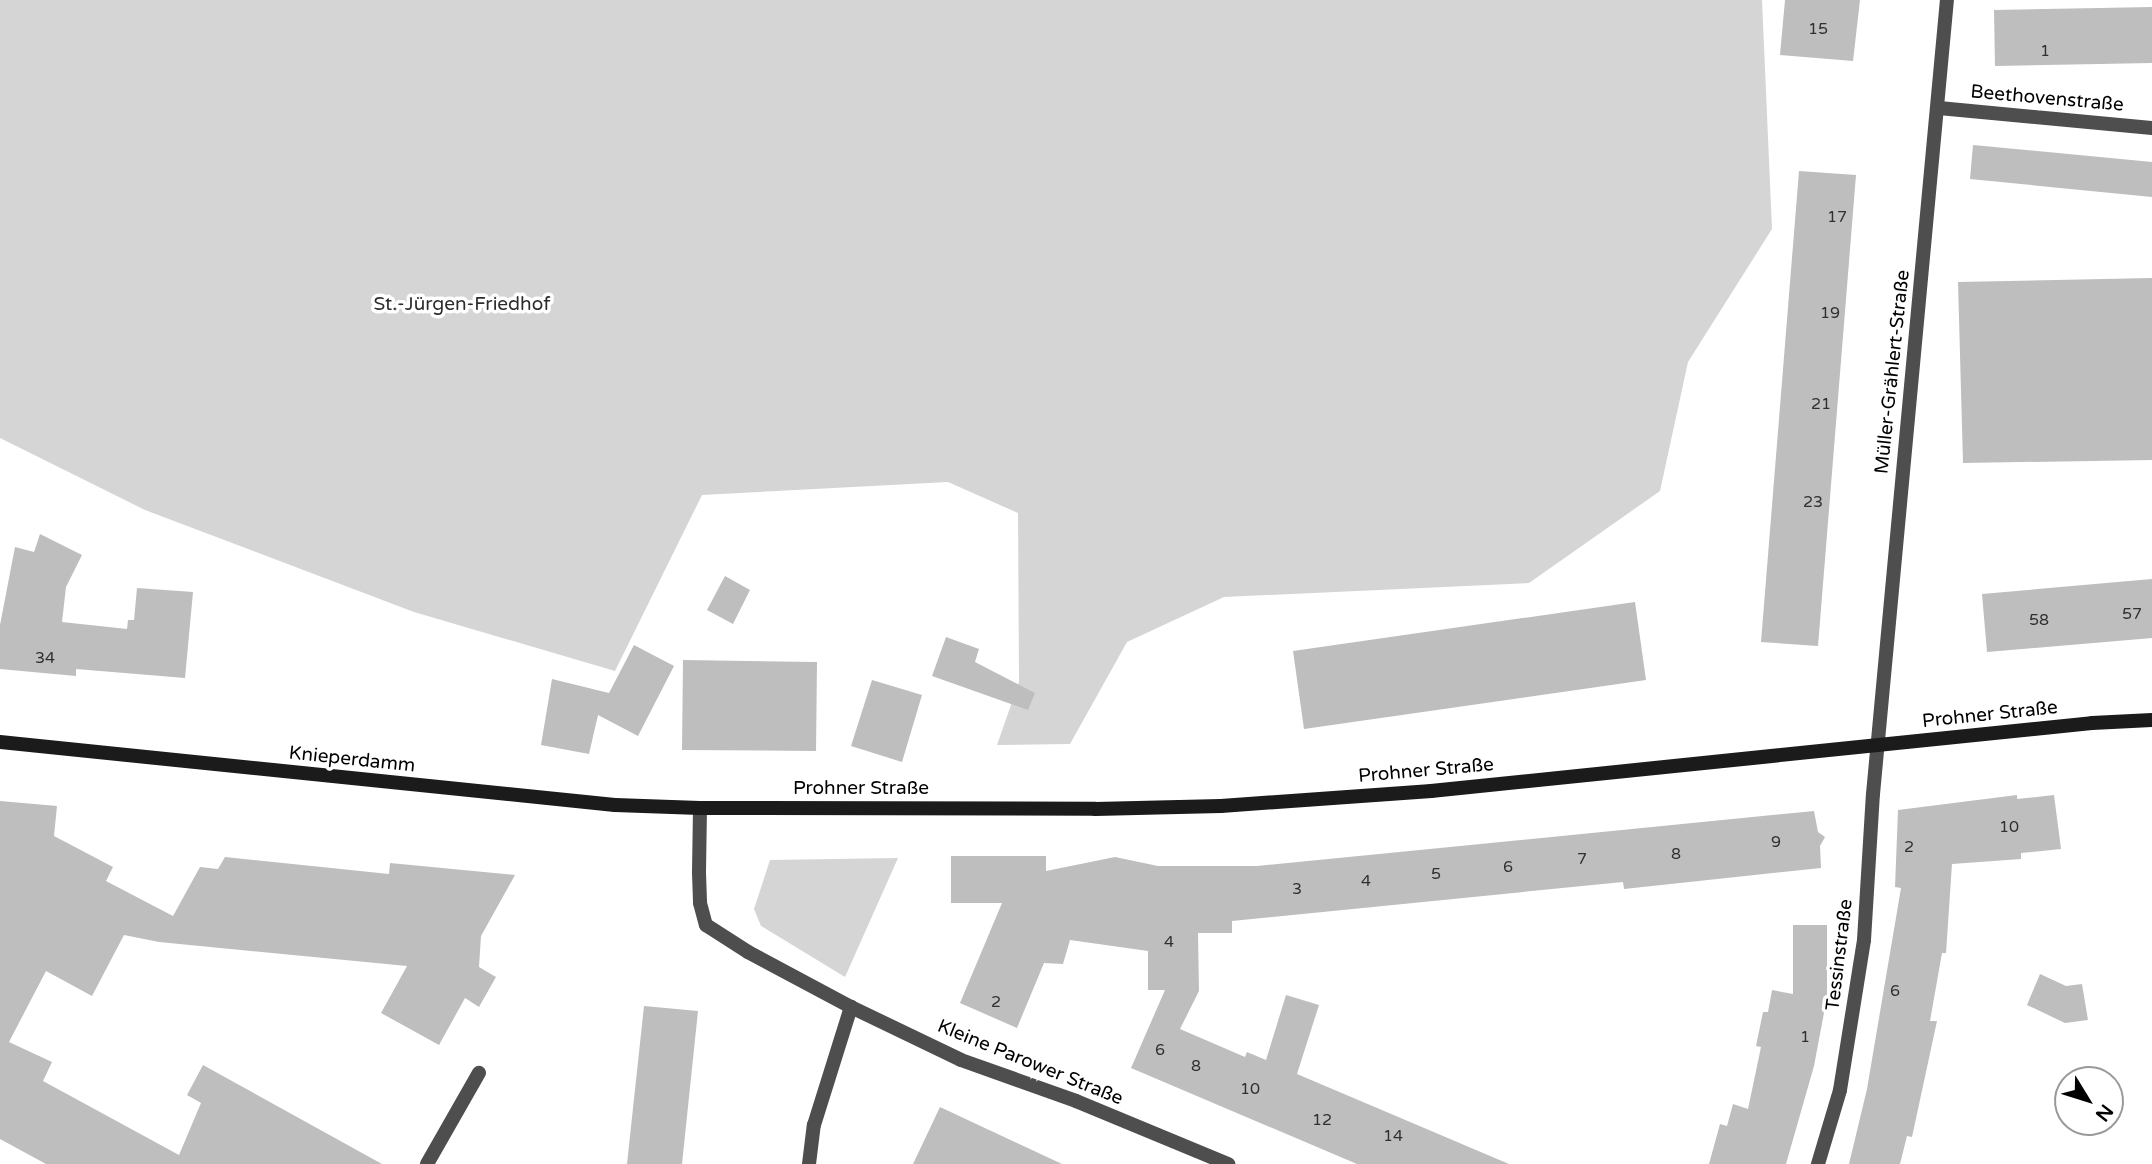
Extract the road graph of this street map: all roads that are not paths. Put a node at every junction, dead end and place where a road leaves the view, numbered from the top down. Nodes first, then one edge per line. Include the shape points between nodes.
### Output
1 (1947, 0) edge
2 (1939, 108) junction
3 (2152, 128) edge
4 (2152, 720) edge
5 (0, 742) edge
6 (1878, 747) junction
7 (700, 808) junction
8 (851, 1007) junction
9 (479, 1073) dead end
10 (427, 1164) edge
11 (809, 1164) edge
12 (1228, 1164) edge
13 (1818, 1164) edge

1 - 2 street, Müller-Grählert-Straße
2 - 3 street, Beethovenstraße
2 - 6 street, Müller-Grählert-Straße
4 - 6 main road, Prohner Straße
5 - 7 main road, Knieperdamm via 540,799
6 - 7 main road, Prohner Straße via 1431,791 1221,806
6 - 13 street, Tessinstraße via 1864,940 1840,1090
7 - 8 street, Kleine Parower Straße via 700,903 706,925
8 - 11 street via 814,1125
8 - 12 street, Kleine Parower Straße via 961,1060 1076,1101
9 - 10 street

